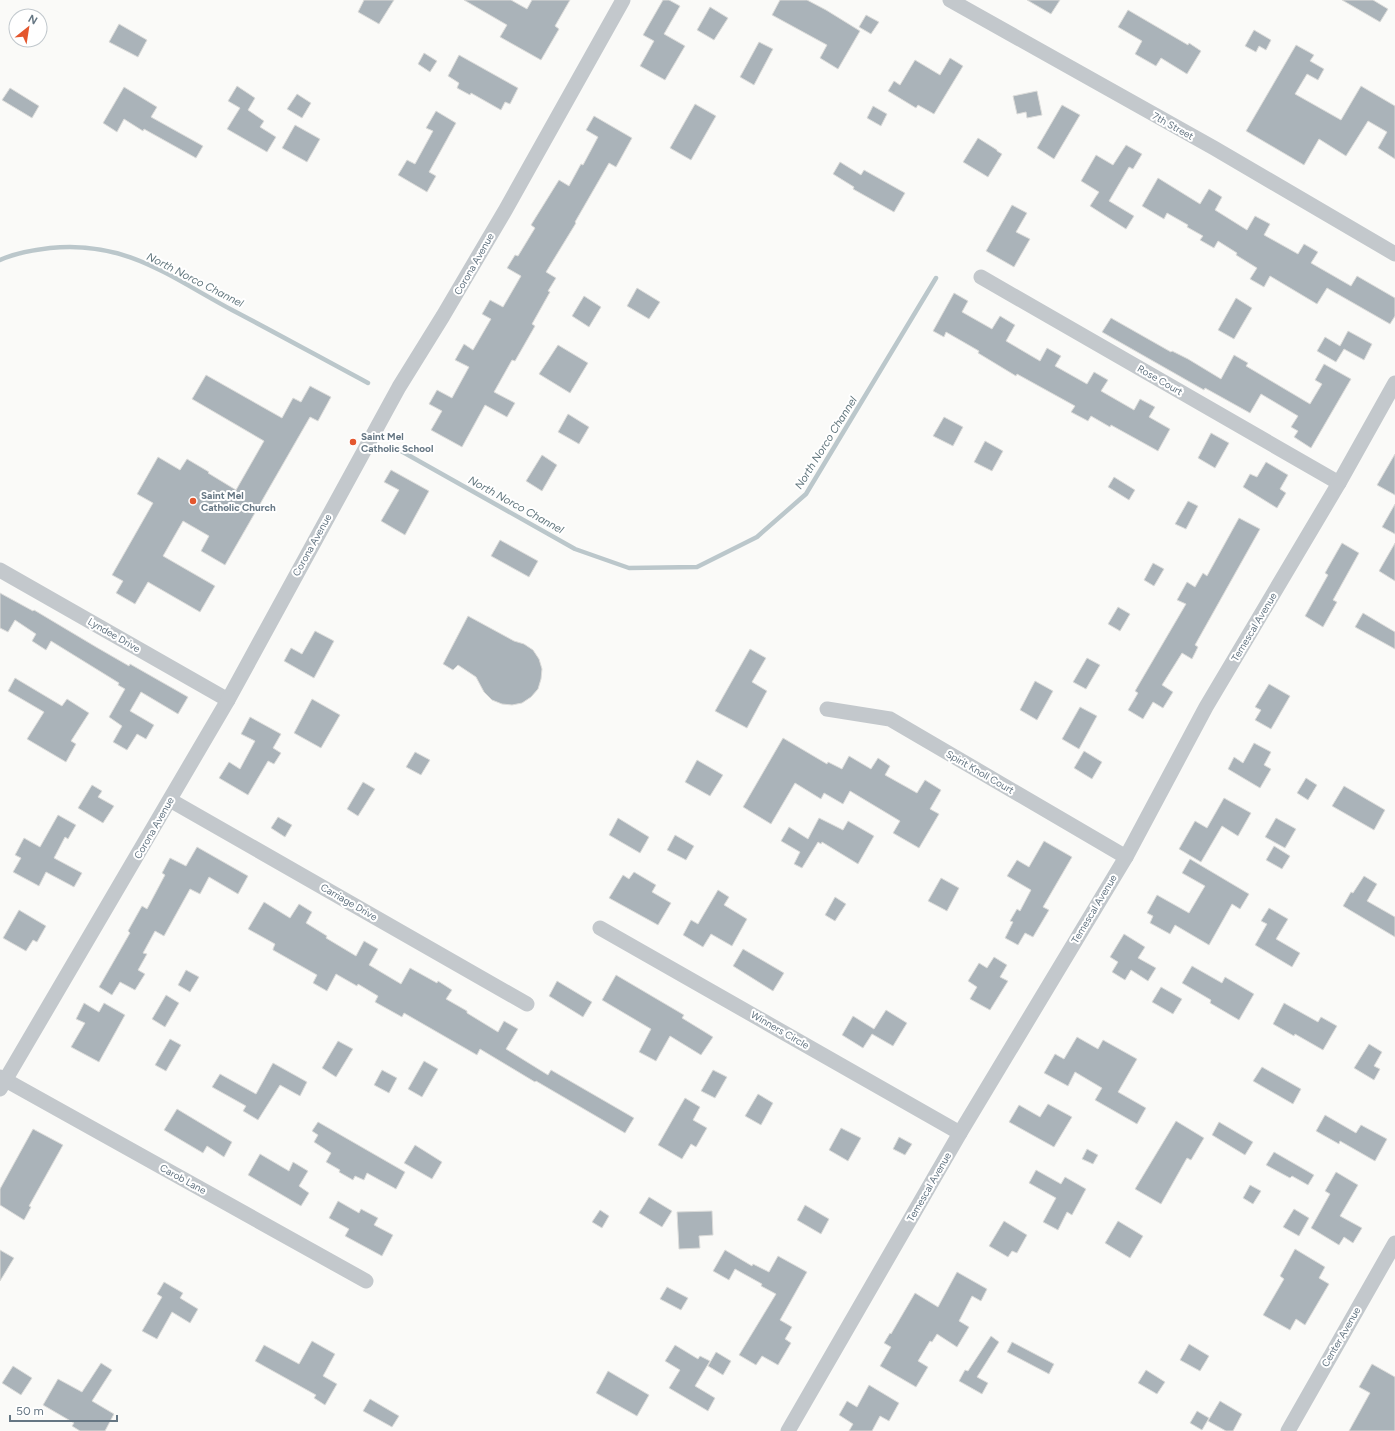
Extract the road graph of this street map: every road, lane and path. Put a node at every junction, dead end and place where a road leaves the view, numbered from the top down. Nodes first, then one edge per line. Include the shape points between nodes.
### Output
1 (623, 0) edge
2 (950, 0) edge
3 (1395, 254) edge
4 (981, 277) dead end
5 (1395, 383) edge
6 (1339, 483) junction
7 (0, 570) edge
8 (228, 700) junction
9 (827, 709) dead end
10 (170, 800) junction
11 (1126, 856) junction
12 (600, 928) dead end
13 (527, 1004) dead end
14 (2, 1082) edge
15 (960, 1133) junction
16 (1395, 1243) edge
17 (366, 1281) dead end
18 (788, 1431) edge
19 (1288, 1431) edge

1 - 8 street, Corona Avenue via 498,222 399,387
2 - 3 street, 7th Street via 1214,148
4 - 6 street, Rose Court
5 - 6 street, Temescal Avenue
6 - 11 street, Temescal Avenue via 1206,707
7 - 8 street, Lyndee Drive
8 - 10 street, Corona Avenue
9 - 11 street, Spirit Knoll Court via 890,720
10 - 13 street, Carriage Drive
10 - 14 street, Corona Avenue
11 - 15 street, Temescal Avenue
12 - 15 street, Winners Circle
14 - 17 street, Carob Lane
15 - 18 street, Temescal Avenue
16 - 19 street, Center Avenue

